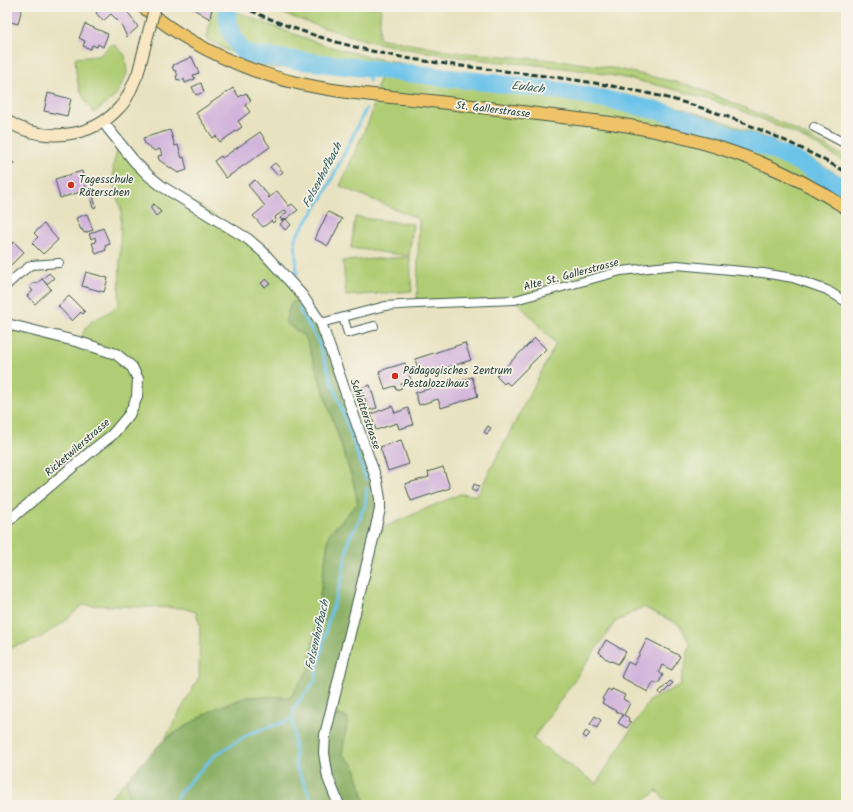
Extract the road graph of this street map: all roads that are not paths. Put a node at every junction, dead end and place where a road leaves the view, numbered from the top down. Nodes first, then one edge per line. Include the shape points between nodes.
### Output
1 (143, 7) edge
2 (155, 7) edge
3 (7, 121) edge
4 (103, 122) junction
5 (814, 127) dead end
6 (846, 144) edge
7 (846, 208) edge
8 (59, 263) dead end
9 (7, 285) edge
10 (846, 302) edge
11 (343, 317) junction
12 (321, 323) junction
13 (7, 324) edge
14 (374, 326) dead end
15 (7, 522) edge
16 (339, 805) edge

1 - 7 main road, St. Gallerstrasse via 176,32 214,54 292,82 346,91 611,123 665,133 734,152 786,174
2 - 4 main road, bridge via 132,89 120,108
3 - 4 main road via 39,133 61,135 78,132
4 - 12 street, Schlatterstrasse via 149,176 248,239 263,252 302,295
5 - 6 street
8 - 9 street via 31,265
10 - 11 street, Alte St. Gallerstrasse via 827,290 793,278 677,265 621,271 515,300 385,306
11 - 12 street, Alte St. Gallerstrasse
11 - 14 street via 348,333
12 - 16 street, Schlatterstrasse via 377,481 380,499 375,531 325,735 324,753 328,778
13 - 15 street, Ricketwilerstrasse via 116,354 132,367 138,379 137,397 132,409 112,435

